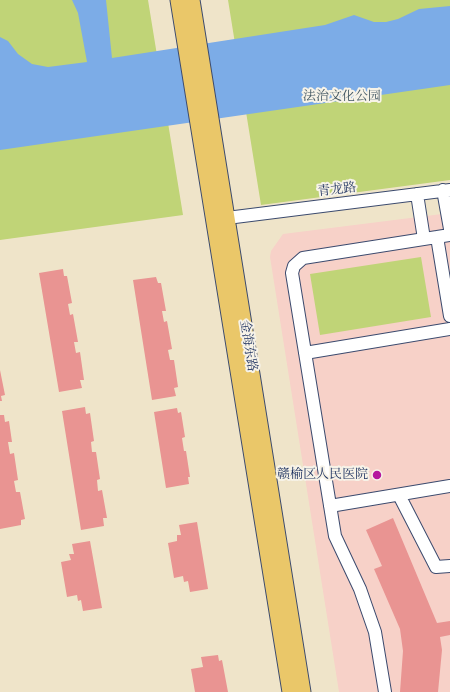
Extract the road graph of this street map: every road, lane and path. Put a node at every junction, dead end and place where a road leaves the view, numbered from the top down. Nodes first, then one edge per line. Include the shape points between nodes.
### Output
1 (178, 0) edge
2 (192, 0) edge
3 (188, 22) junction
4 (208, 142) junction
5 (447, 190) edge
6 (417, 194) junction
7 (227, 218) junction
8 (450, 229) edge
9 (450, 235) edge
10 (437, 237) junction
11 (424, 239) junction
12 (450, 316) edge
13 (450, 329) edge
14 (305, 353) junction
15 (450, 486) edge
16 (399, 495) junction
17 (330, 506) junction
18 (450, 566) edge
19 (290, 692) edge
20 (303, 692) edge
21 (385, 692) edge

1 - 3 main road, 金海东路
2 - 3 main road, 金海东路
3 - 4 main road, 金海东路
4 - 7 main road, 金海东路
4 - 19 main road, 金海东路
5 - 6 street, 青龙路
5 - 8 street
6 - 7 street, 青龙路
6 - 11 street
7 - 20 main road, 金海东路
9 - 10 street
10 - 11 street
10 - 12 street
11 - 14 street via 298,260 292,272
13 - 14 street
14 - 17 street
15 - 16 street
16 - 17 street
16 - 18 street via 436,567
17 - 21 street via 335,536 360,589 375,632

